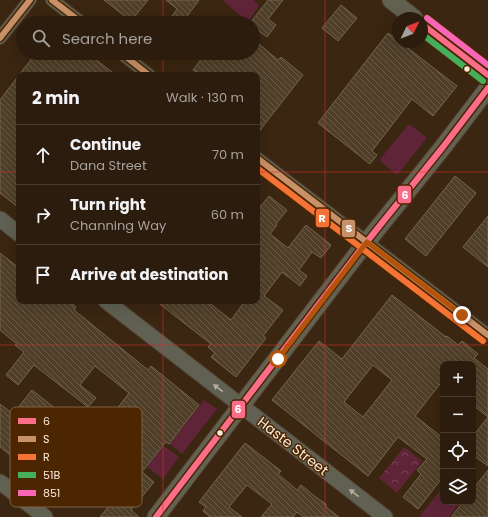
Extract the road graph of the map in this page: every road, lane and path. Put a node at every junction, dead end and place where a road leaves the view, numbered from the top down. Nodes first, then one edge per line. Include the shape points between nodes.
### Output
1 (30, 0) edge
2 (52, 0) edge
3 (391, 0) edge
4 (406, 12) edge
5 (17, 16) edge
6 (73, 16) edge
7 (16, 18) edge
8 (428, 29) edge
9 (0, 38) edge
10 (130, 60) edge
11 (145, 72) edge
12 (488, 75) edge
13 (488, 88) edge
14 (260, 160) edge
15 (0, 219) edge
16 (16, 232) edge
17 (367, 242) junction
18 (110, 304) edge
19 (488, 335) edge
20 (242, 406) junction
21 (0, 482) edge
22 (10, 490) edge
23 (32, 507) edge
24 (45, 517) edge
25 (156, 517) edge
26 (385, 517) edge

1 - 5 street
2 - 6 street
3 - 4 main road
7 - 9 street
8 - 12 main road
10 - 11 street
13 - 17 main road
14 - 17 street
15 - 16 street
17 - 19 street
17 - 20 main road
20 -> 18 street, Haste Street
20 - 25 main road
26 -> 20 street, Haste Street
21 - 22 street
23 - 24 street

